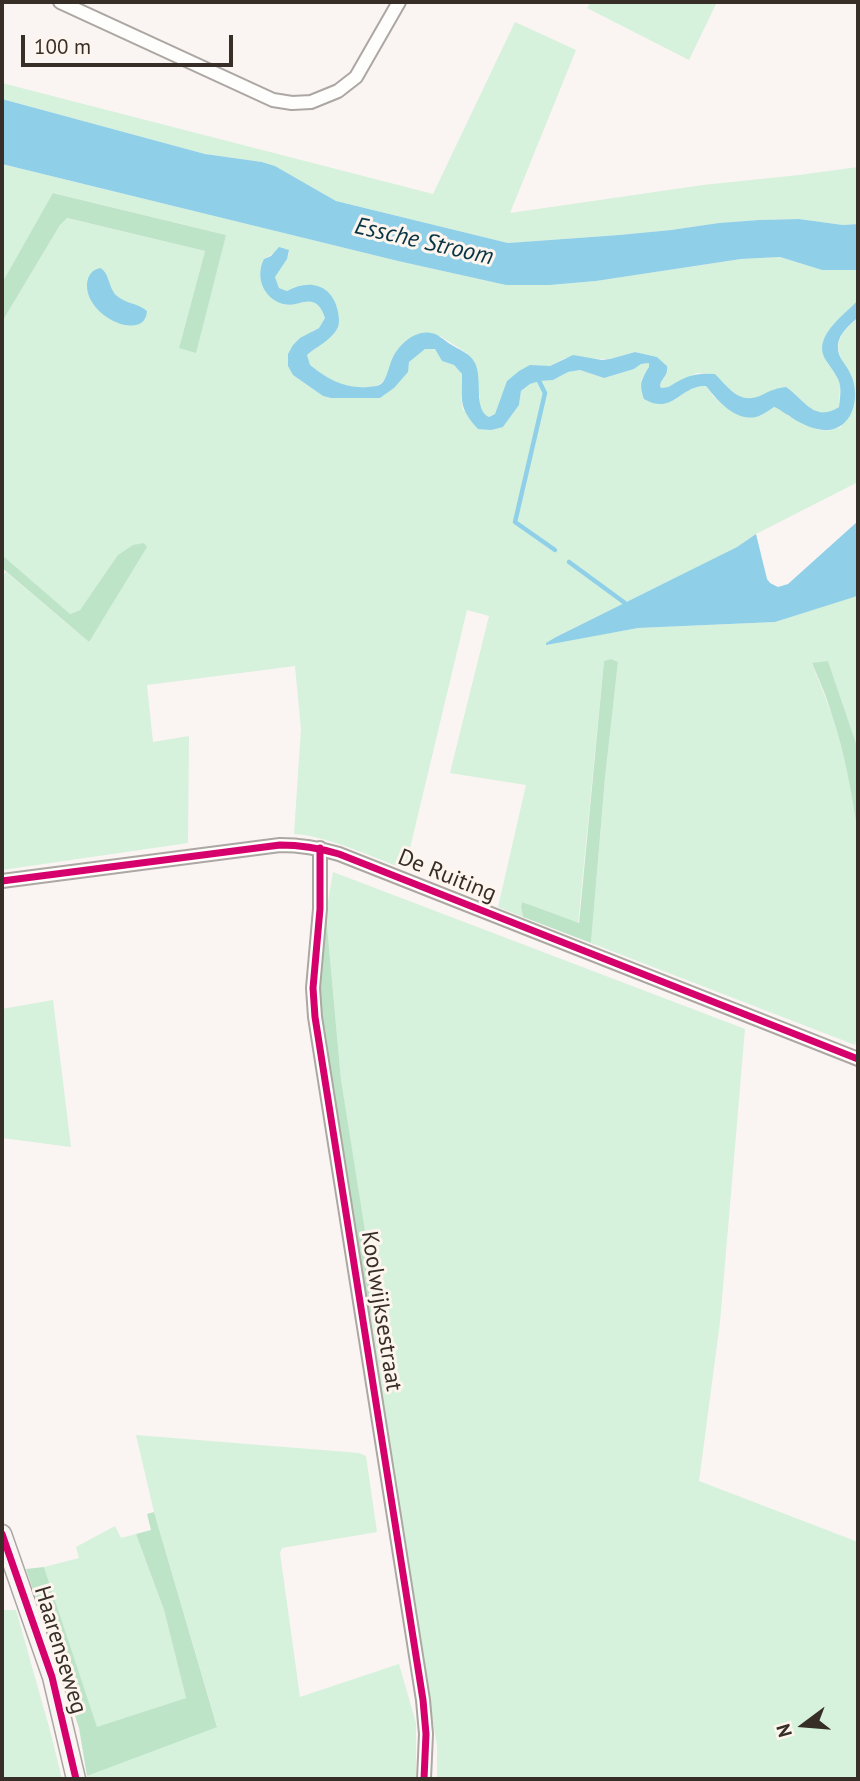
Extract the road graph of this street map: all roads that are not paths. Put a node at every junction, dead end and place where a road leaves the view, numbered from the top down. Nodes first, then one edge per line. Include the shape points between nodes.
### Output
1 (60, 2) edge
2 (398, 2) edge
3 (320, 848) junction
4 (2, 881) edge
5 (858, 1059) edge
6 (2, 1534) edge
7 (76, 1779) edge
8 (424, 1779) edge

1 - 2 street via 274,100 292,103 311,102 356,77
3 - 4 street, De Ruiting via 280,845
3 - 5 street, De Ruiting
3 - 8 street, Koolwijksestraat via 315,1017 422,1700
6 - 7 street, Haarenseweg via 52,1677

